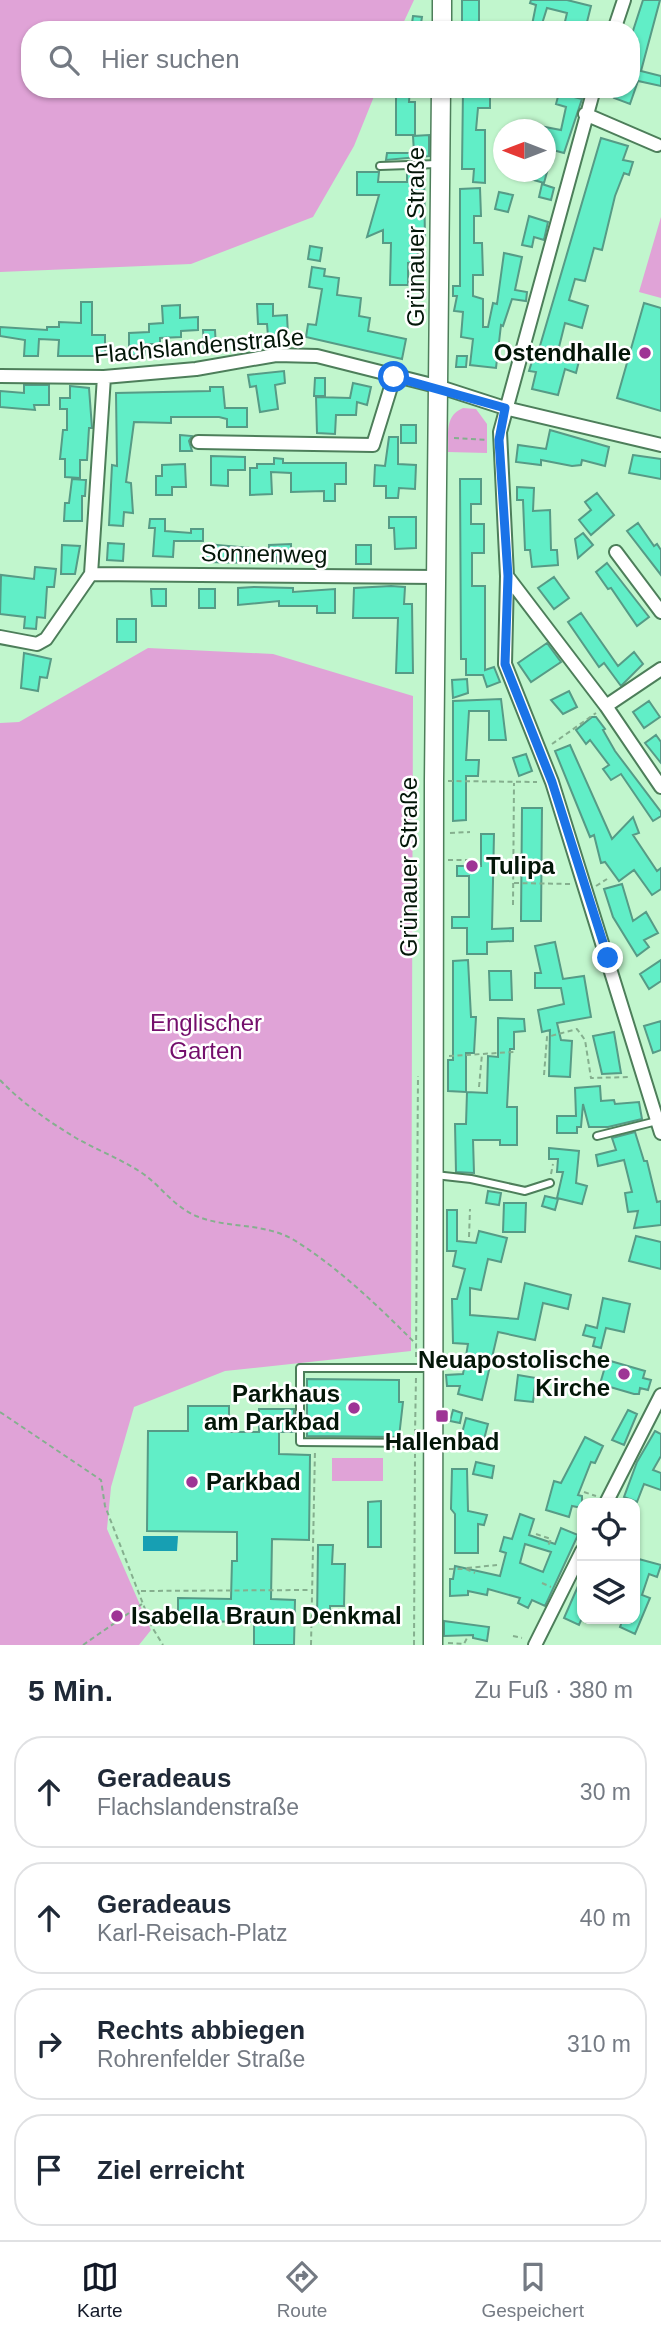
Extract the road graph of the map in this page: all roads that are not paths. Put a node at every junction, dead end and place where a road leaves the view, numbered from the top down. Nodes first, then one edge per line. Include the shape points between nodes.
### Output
1 (442, 0) edge
2 (624, 0) edge
3 (442, 21) edge
4 (617, 21) edge
5 (441, 98) edge
6 (591, 98) edge
7 (585, 114) junction
8 (659, 151) edge
9 (441, 164) junction
10 (380, 166) dead end
11 (0, 376) edge
12 (104, 377) junction
13 (394, 377) junction
14 (440, 387) junction
15 (505, 408) junction
16 (198, 442) dead end
17 (661, 445) edge
18 (615, 552) dead end
19 (91, 574) junction
20 (508, 576) junction
21 (437, 577) junction
22 (661, 612) edge
23 (0, 637) edge
24 (661, 668) edge
25 (606, 706) junction
26 (661, 788) edge
27 (659, 1127) edge
28 (597, 1136) dead end
29 (433, 1175) junction
30 (550, 1183) dead end
31 (433, 1368) junction
32 (661, 1395) edge
33 (433, 1443) junction
34 (610, 1498) edge
35 (577, 1561) edge
36 (433, 1644) edge
37 (535, 1645) edge

1 - 3 street
2 - 4 street
5 - 9 street, Grünauer Straße
6 - 7 street
7 - 8 street
7 - 15 street
9 - 10 lane
9 - 14 street, Grünauer Straße
11 - 12 street, Flachslandenstraße
12 - 13 street, Flachslandenstraße via 196,369 276,355 317,356
12 - 19 street
13 - 14 street, Flachslandenstraße
13 - 16 street via 373,445
14 - 15 street, Flachslandenstraße
14 - 21 street, Grünauer Straße
15 - 17 street, Flachslandenstraße
15 - 20 street via 499,440
18 - 22 street
19 - 21 street, Sonnenweg
19 - 23 street via 46,639 37,644
20 - 25 street
20 - 27 street via 505,664 552,782
21 - 29 street, Grünauer Straße
24 - 25 street
25 - 26 street
27 - 28 lane
29 - 30 lane via 525,1191
29 - 31 street, Grünauer Straße
31 - 33 street, Grünauer Straße
31 - 33 lane via 300,1368 300,1442
32 - 34 street
33 - 36 street, Grünauer Straße
35 - 37 street

